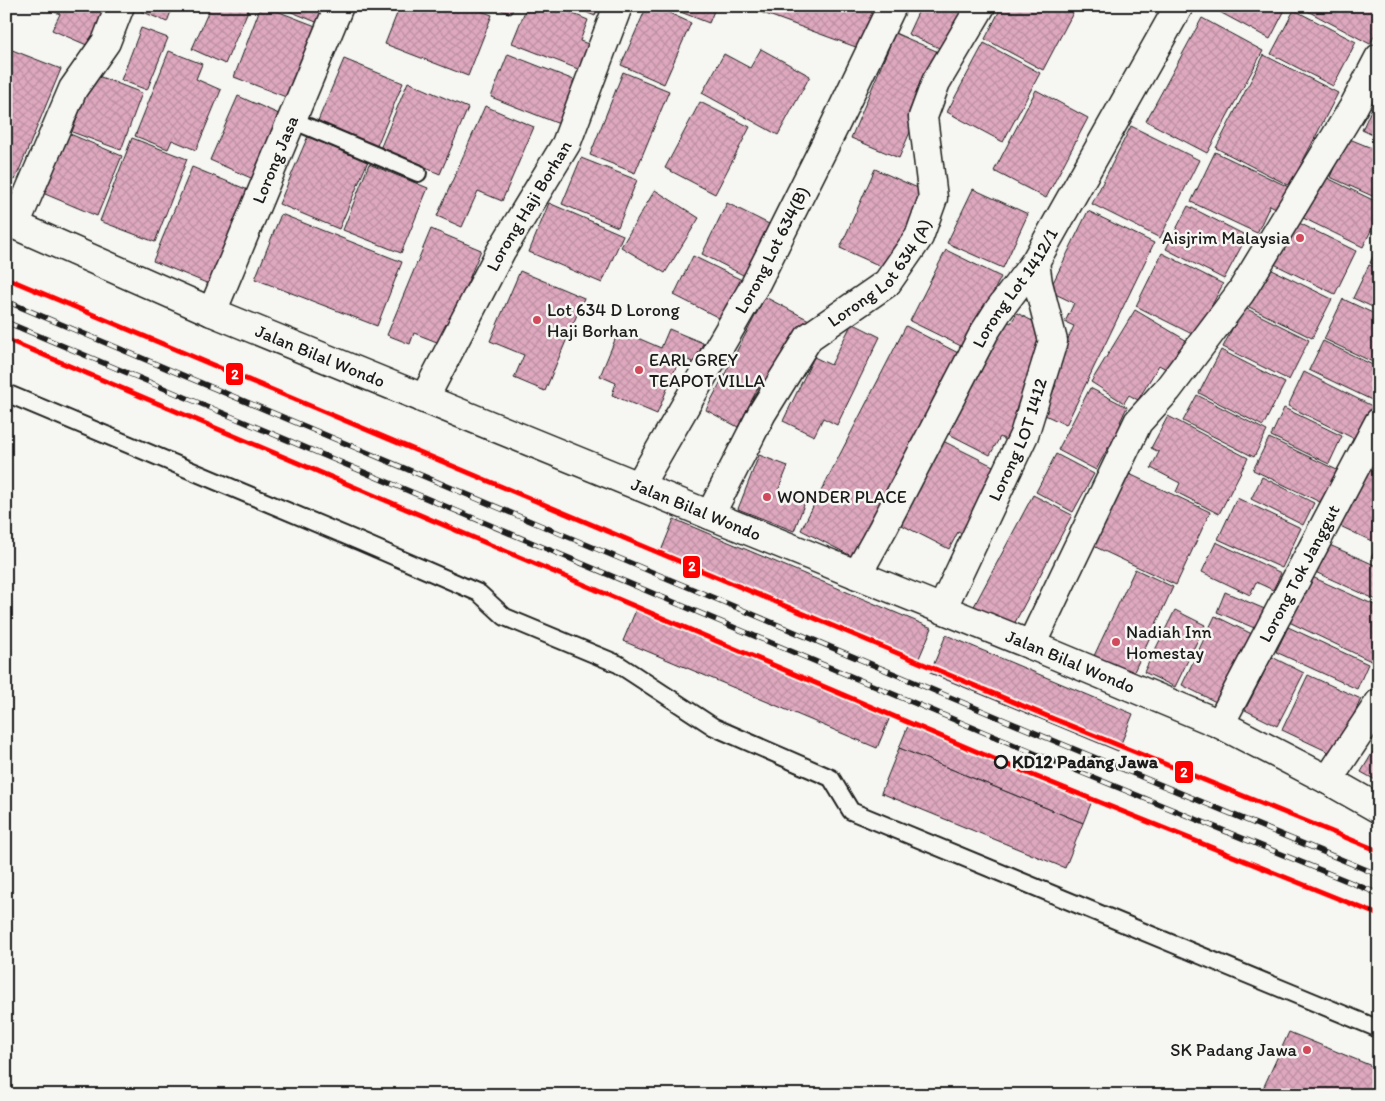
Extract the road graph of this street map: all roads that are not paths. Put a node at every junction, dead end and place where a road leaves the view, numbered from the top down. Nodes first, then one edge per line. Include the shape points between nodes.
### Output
1 (120, 6) edge
2 (339, 6) edge
3 (618, 6) edge
4 (892, 6) edge
5 (981, 6) edge
6 (1179, 6) edge
7 (1379, 58) edge
8 (292, 120) junction
9 (418, 173) dead end
10 (10, 223) edge
11 (1035, 262) junction
12 (212, 312) junction
13 (6, 393) edge
14 (424, 399) junction
15 (1379, 422) edge
16 (639, 486) junction
17 (710, 515) junction
18 (857, 575) junction
19 (942, 609) junction
20 (1031, 645) junction
21 (1379, 703) edge
22 (1220, 724) junction
23 (1328, 780) junction
24 (1379, 809) edge
25 (1379, 1029) edge

1 - 10 street via 106,42 73,89
2 - 8 street, Lorong Jasa
3 - 14 street, Lorong Haji Borhan via 566,144 501,251
4 - 16 street, Lorong Lot 634(B) via 755,285
5 - 17 street, Lorong Lot 634 (A) via 936,82 923,117 933,198 919,237 887,284 809,337 762,412
6 - 11 street, Lorong Lot 1412/1
7 - 20 street via 1353,108 1241,292 1168,389 1138,422
8 - 9 lane
8 - 12 street, Lorong Jasa
10 - 12 street, Jalan Bilal Wondo
11 - 18 street, Lorong Lot 1412/1 via 984,332
11 - 19 street, Lorong LOT 1412 via 1052,342 1024,435
12 - 14 street, Jalan Bilal Wondo
13 - 25 lane via 479,593 505,618 618,664 714,727 831,778 851,811
14 - 16 street, Jalan Bilal Wondo
15 - 22 street, Lorong Tok Janggut
16 - 17 street, Jalan Bilal Wondo
17 - 18 street, Jalan Bilal Wondo
18 - 19 street, Jalan Bilal Wondo
19 - 20 street, Jalan Bilal Wondo
20 - 22 street, Jalan Bilal Wondo
21 - 23 street
22 - 23 street, Jalan Bilal Wondo
23 - 24 street, Jalan Bilal Wondo

